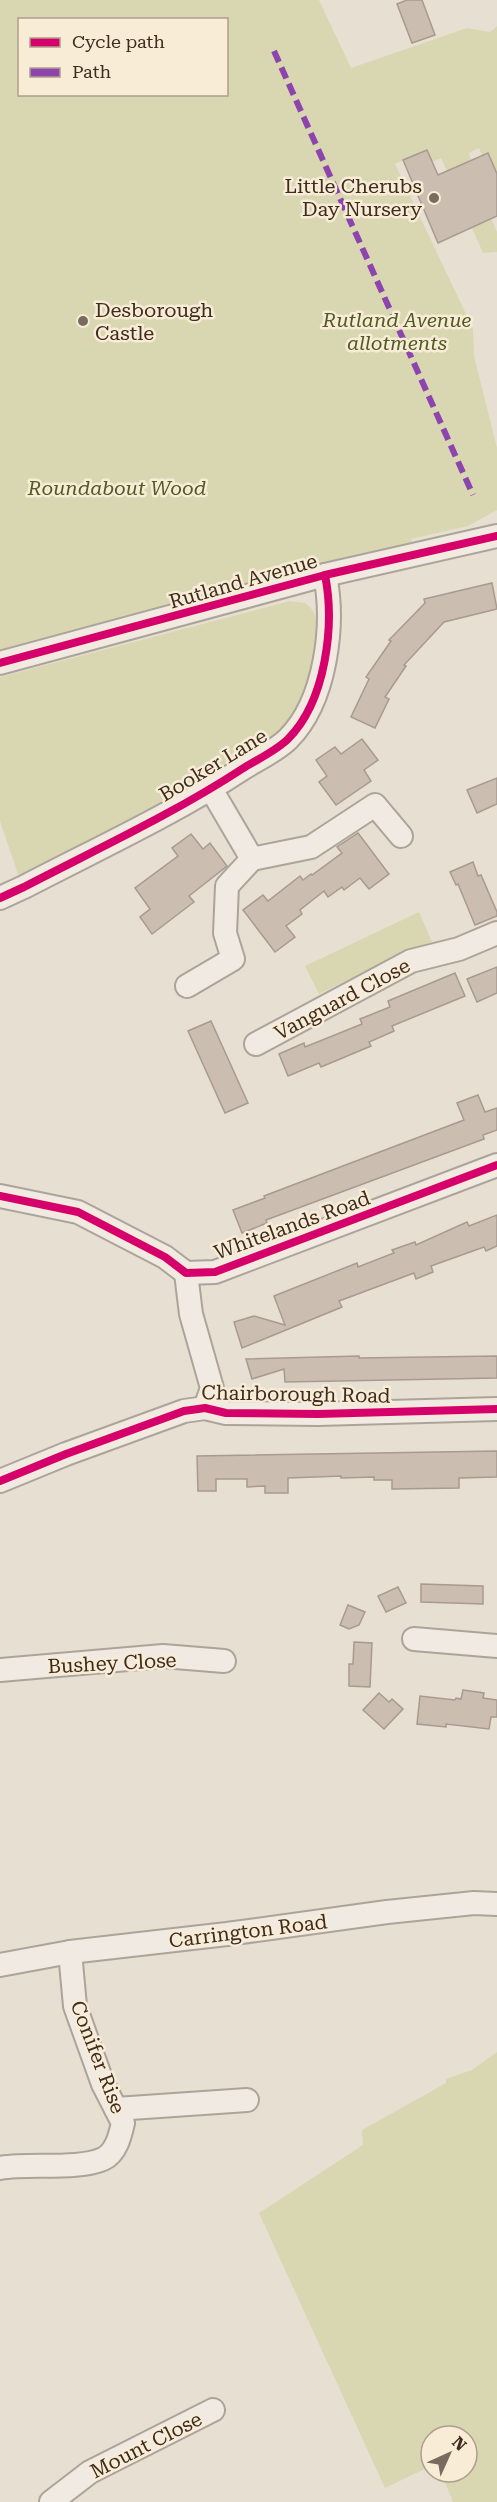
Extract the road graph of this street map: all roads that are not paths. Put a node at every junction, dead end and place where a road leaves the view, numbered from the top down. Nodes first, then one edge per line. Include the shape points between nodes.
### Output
1 (497, 536) edge
2 (325, 575) junction
3 (0, 663) edge
4 (211, 789) junction
5 (401, 836) dead end
6 (252, 859) junction
7 (0, 898) edge
8 (497, 933) edge
9 (187, 986) dead end
10 (256, 1044) dead end
11 (497, 1165) edge
12 (0, 1196) edge
13 (186, 1273) junction
14 (206, 1408) junction
15 (497, 1410) edge
16 (0, 1481) edge
17 (414, 1639) dead end
18 (497, 1646) edge
19 (224, 1661) dead end
20 (0, 1670) edge
21 (497, 1904) edge
22 (69, 1952) junction
23 (0, 1965) edge
24 (248, 2100) dead end
25 (116, 2109) junction
26 (0, 2168) edge
27 (213, 2410) dead end
28 (51, 2502) edge

1 - 2 street, Rutland Avenue
2 - 3 street, Rutland Avenue
2 - 4 street, Booker Lane via 330,599 323,672 309,710 287,740
4 - 6 street
4 - 7 street, Booker Lane
5 - 6 street via 375,805 311,847
6 - 9 street via 227,886 225,933 233,959
8 - 10 street, Vanguard Close via 459,949 411,961
11 - 13 street, Whitelands Road via 215,1272
12 - 13 street via 78,1212 165,1257
13 - 14 street via 190,1314 212,1388
14 - 15 street, Chairborough Road via 226,1413
14 - 16 street, Chairborough Road via 184,1411
17 - 18 street
19 - 20 street, Bushey Close via 163,1656
21 - 22 street, Carrington Road via 463,1904
22 - 23 street, Carrington Road
22 - 25 street, Conifer Rise via 75,2006
24 - 25 street
25 - 26 street, Conifer Rise via 123,2123 118,2143 105,2159
27 - 28 street, Mount Close via 90,2472

